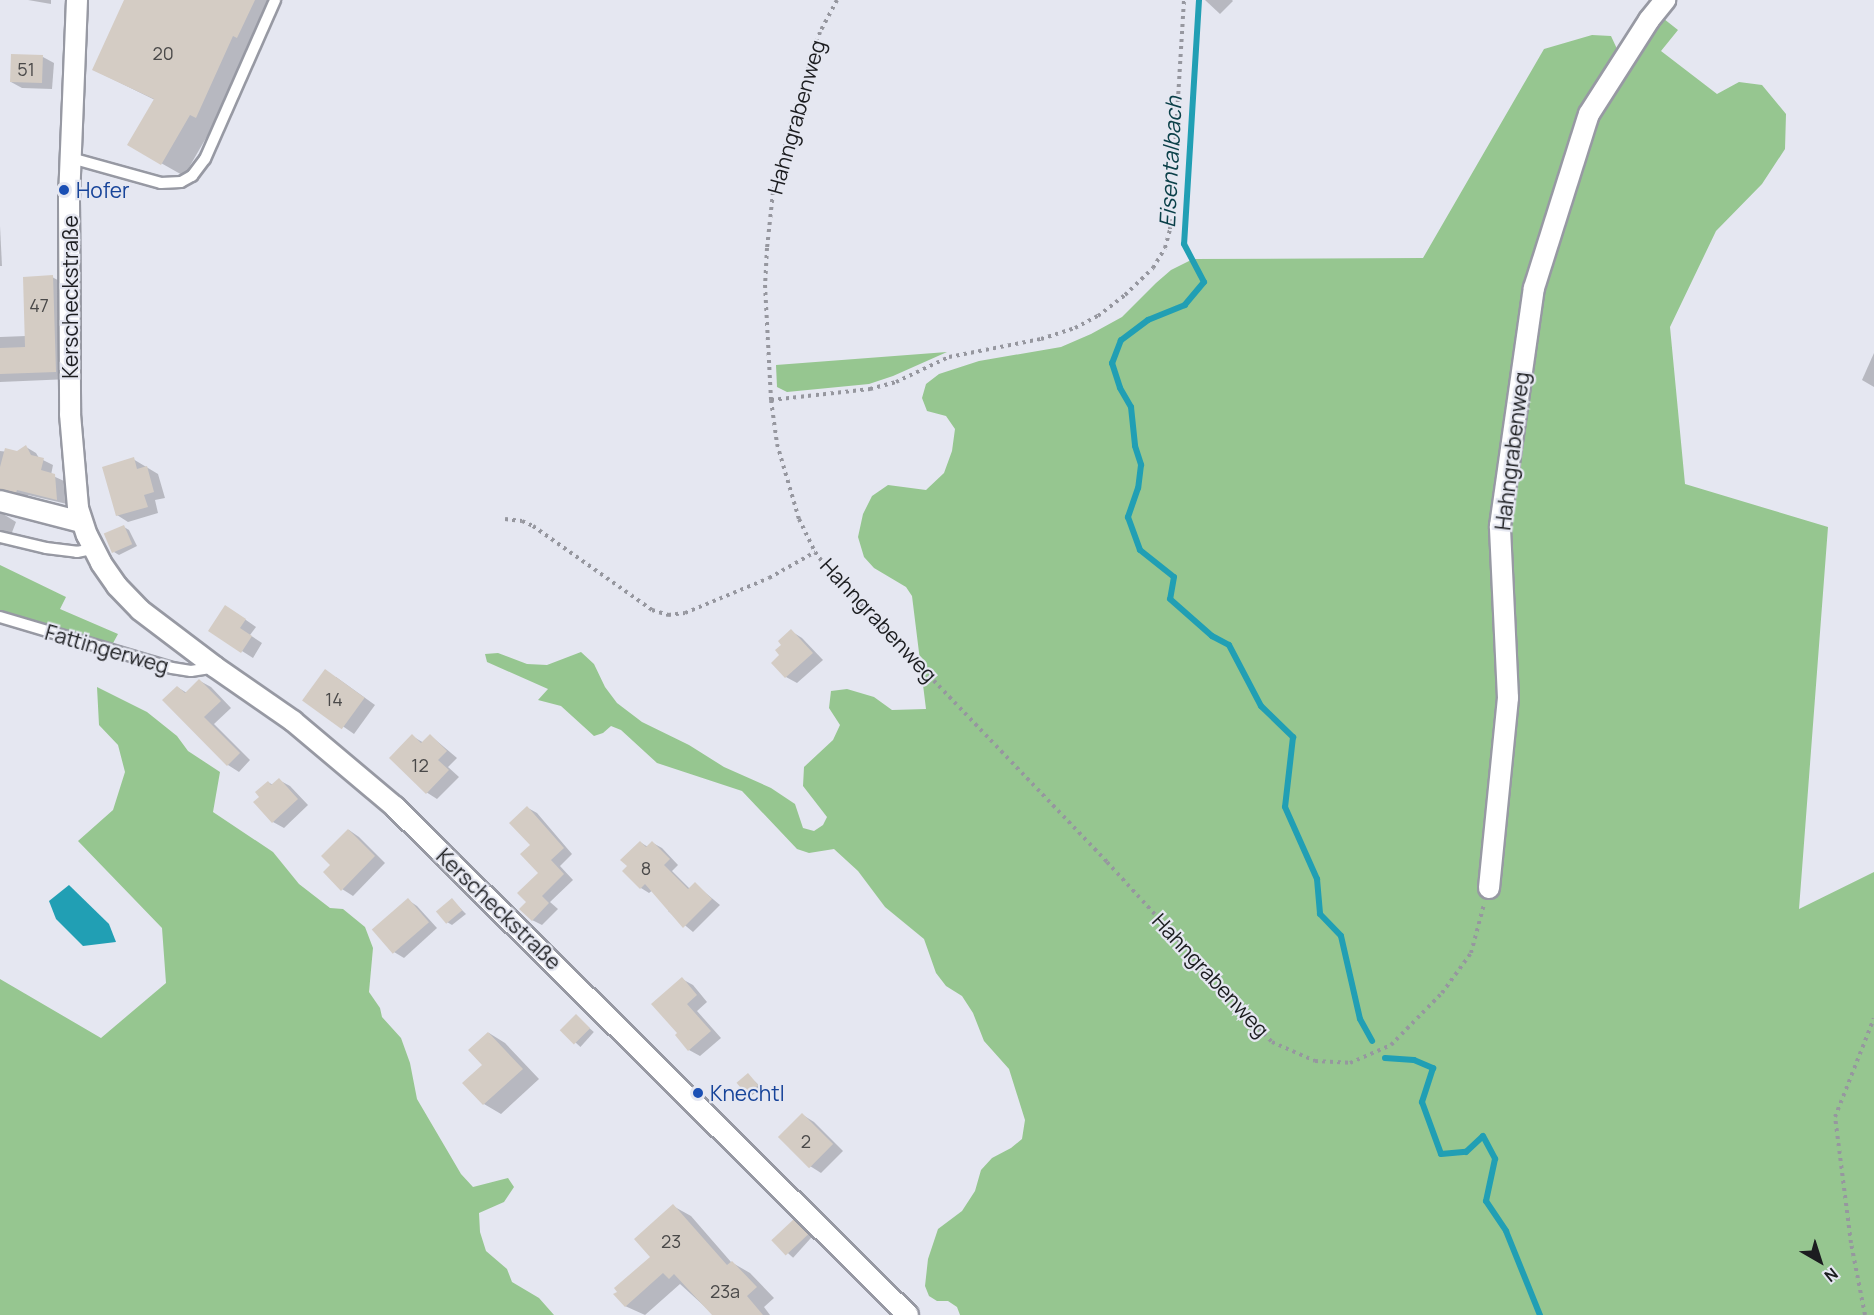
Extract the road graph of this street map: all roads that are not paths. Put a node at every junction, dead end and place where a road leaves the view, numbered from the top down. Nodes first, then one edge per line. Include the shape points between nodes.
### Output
1 (77, 0) edge
2 (275, 0) edge
3 (1665, 0) edge
4 (71, 158) junction
5 (0, 501) edge
6 (81, 522) junction
7 (0, 537) edge
8 (93, 549) junction
9 (0, 616) edge
10 (215, 667) junction
11 (1489, 888) road end
12 (908, 1315) edge

1 - 4 street, Kerscheckstraße
2 - 4 lane via 205,159 192,176 181,182 161,183
3 - 11 street, Hahngrabenweg via 1589,114 1534,288 1500,526 1508,698
4 - 6 street, Kerscheckstraße via 70,414
5 - 6 street
6 - 8 street, Kerscheckstraße
7 - 8 lane via 46,548 77,552
8 - 10 street, Kerscheckstraße via 128,598
9 - 10 lane, Fattingerweg via 172,668 191,671
10 - 12 street, Kerscheckstraße via 293,721 396,807

